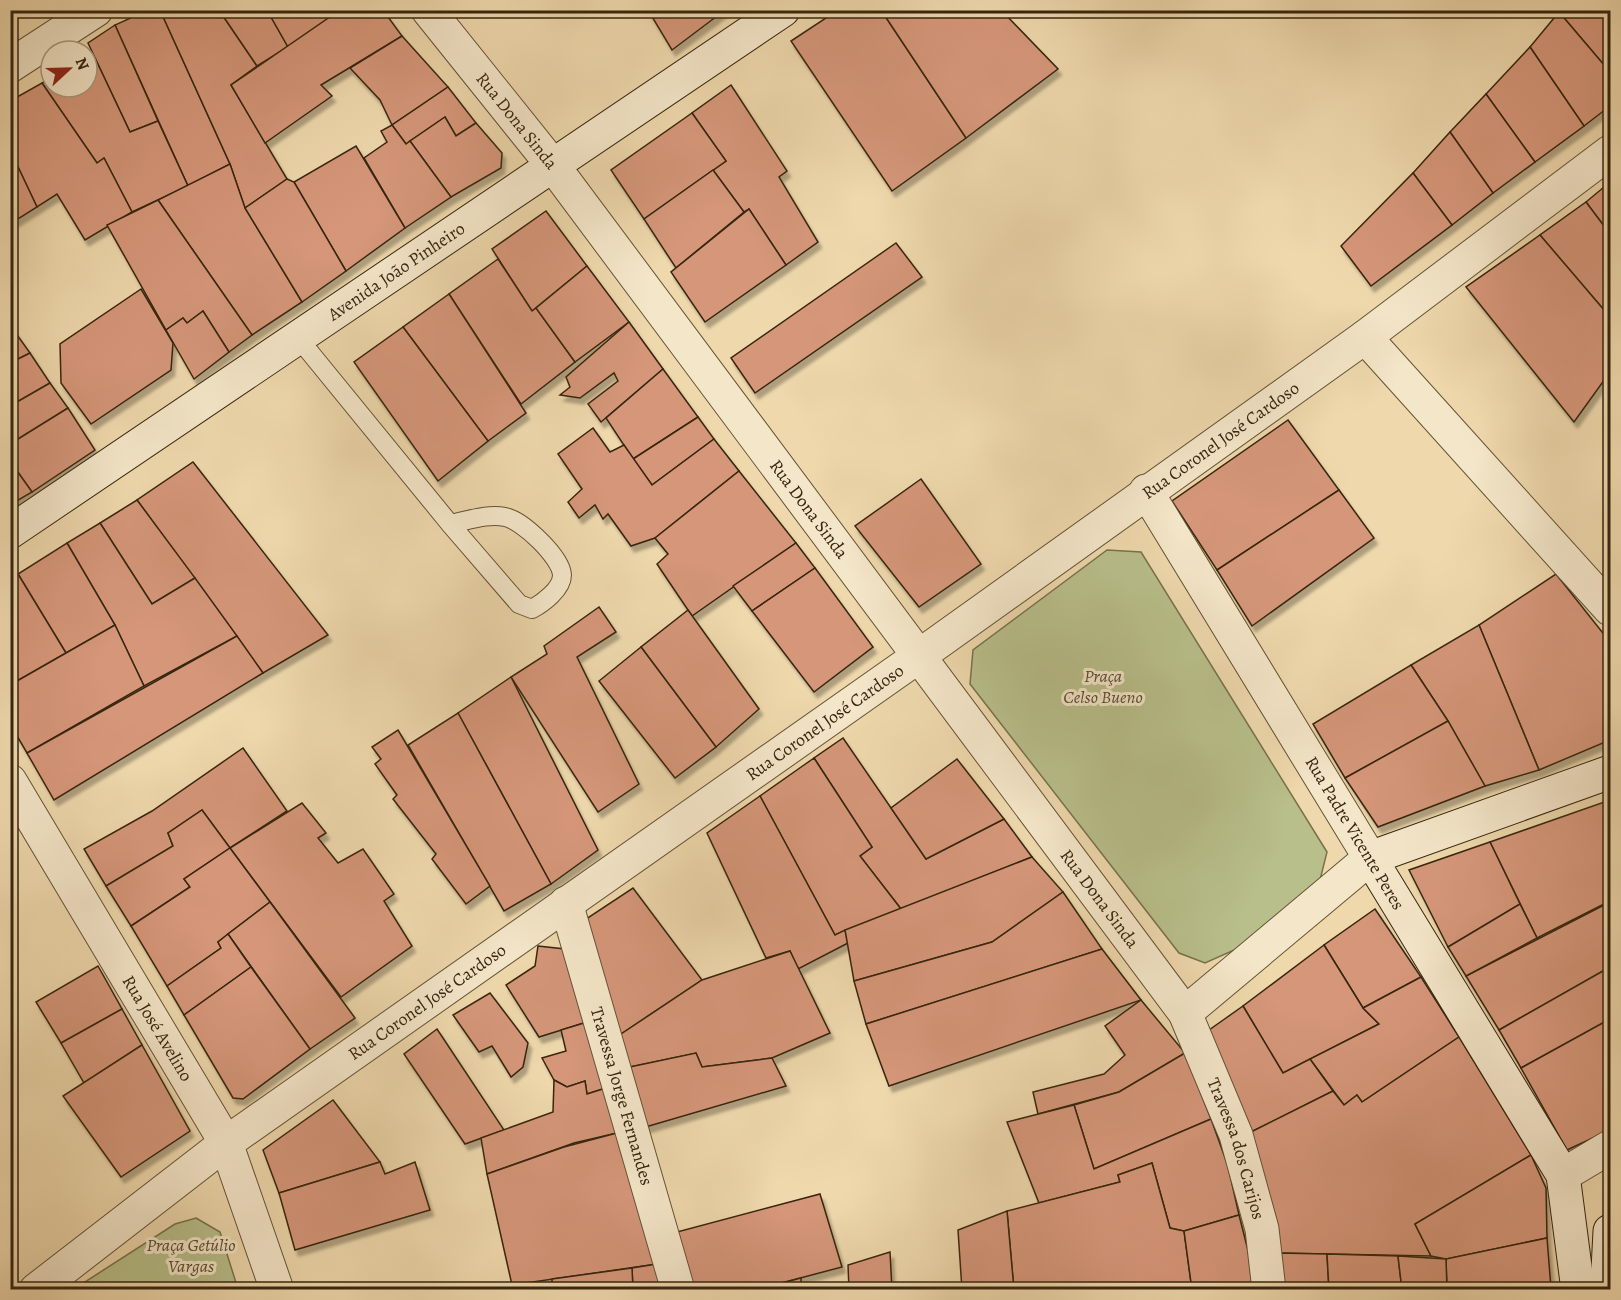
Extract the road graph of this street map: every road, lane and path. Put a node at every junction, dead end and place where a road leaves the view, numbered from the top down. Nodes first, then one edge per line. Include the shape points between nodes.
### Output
1 (96, 10) edge
2 (428, 10) edge
3 (783, 10) edge
4 (10, 66) edge
5 (1611, 152) edge
6 (554, 167) junction
7 (1365, 337) junction
8 (299, 339) junction
9 (1146, 491) junction
10 (450, 525) junction
11 (10, 532) edge
12 (1611, 609) edge
13 (919, 656) junction
14 (1611, 772) edge
15 (10, 781) edge
16 (1370, 858) junction
17 (566, 903) junction
18 (1185, 1013) junction
19 (226, 1143) junction
20 (1611, 1147) edge
21 (1563, 1175) junction
22 (1611, 1231) edge
23 (36, 1290) edge
24 (277, 1290) edge
25 (678, 1290) edge
26 (1269, 1290) edge
27 (1578, 1290) edge
28 (1607, 1290) edge

1 - 4 street
2 - 6 street, Rua Dona Sinda
3 - 6 street, Avenida João Pinheiro
5 - 7 street, Rua Coronel José Cardoso
6 - 8 street, Avenida João Pinheiro
6 - 13 street, Rua Dona Sinda
7 - 9 street, Rua Coronel José Cardoso
7 - 12 street
8 - 10 lane
8 - 11 street, Avenida João Pinheiro
9 - 13 street, Rua Coronel José Cardoso
9 - 16 street, Rua Padre Vicente Peres
10 - 10 lane via 524,608 539,605 560,585 562,576 555,558 518,520 486,517
13 - 17 street, Rua Coronel José Cardoso
13 - 18 street, Rua Dona Sinda
14 - 16 street
15 - 19 street, Rua José Avelino
16 - 18 street
16 - 21 street, Rua Padre Vicente Peres
17 - 19 street, Rua Coronel José Cardoso
17 - 25 street, Travessa Jorge Fernandes
18 - 26 street, Travessa dos Carijos via 1236,1135 1262,1229
19 - 23 street, Rua Coronel José Cardoso
19 - 24 street, Rua José Avelino
20 - 21 street
21 - 27 street
22 - 28 street

